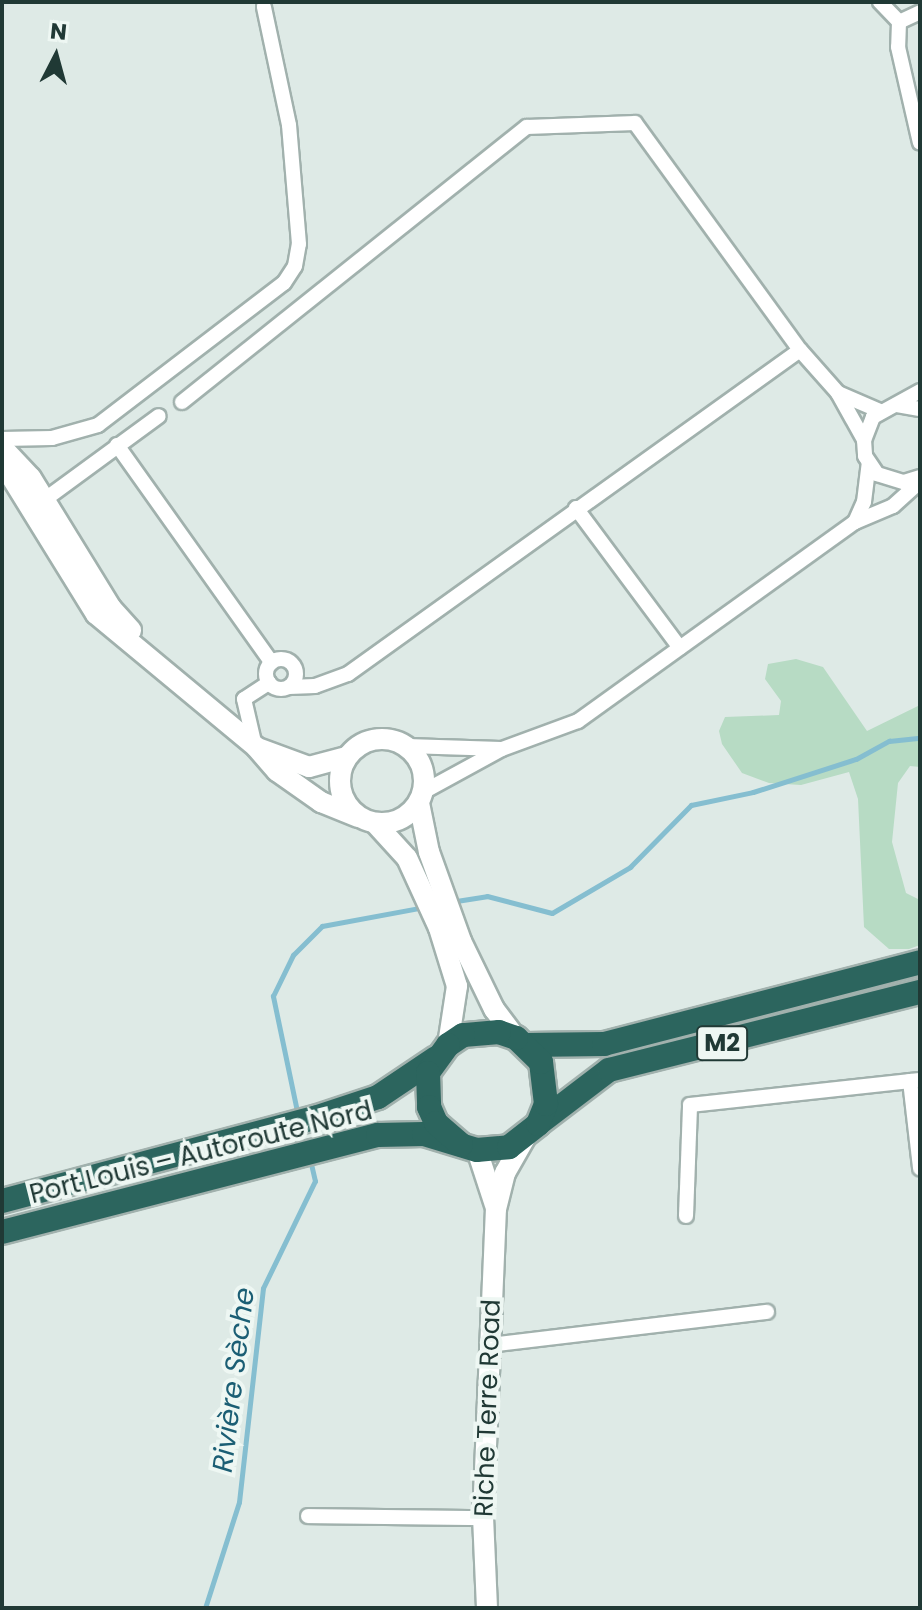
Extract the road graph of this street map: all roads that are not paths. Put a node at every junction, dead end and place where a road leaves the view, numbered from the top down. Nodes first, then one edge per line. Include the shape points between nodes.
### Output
1 (880, 2) edge
2 (264, 7) dead end
3 (920, 12) edge
4 (899, 22) junction
5 (920, 143) edge
6 (800, 350) junction
7 (920, 391) edge
8 (838, 393) junction
9 (182, 402) dead end
10 (886, 408) junction
11 (920, 409) edge
12 (159, 416) dead end
13 (2, 439) edge
14 (864, 440) junction
15 (117, 445) junction
16 (2, 447) edge
17 (2, 463) edge
18 (869, 463) junction
19 (920, 479) edge
20 (39, 505) junction
21 (576, 508) junction
22 (855, 522) junction
23 (680, 648) junction
24 (272, 663) junction
25 (295, 669) junction
26 (333, 680) junction
27 (269, 683) junction
28 (289, 687) junction
29 (407, 746) junction
30 (256, 747) junction
31 (502, 749) junction
32 (346, 757) junction
33 (421, 798) junction
34 (366, 820) junction
35 (920, 962) edge
36 (920, 992) edge
37 (522, 1042) junction
38 (442, 1051) junction
39 (915, 1080) edge
40 (532, 1131) junction
41 (469, 1148) junction
42 (920, 1168) edge
43 (2, 1201) edge
44 (496, 1209) junction
45 (686, 1216) dead end
46 (2, 1232) edge
47 (767, 1312) dead end
48 (489, 1345) junction
49 (308, 1516) dead end
50 (483, 1518) junction
51 (487, 1608) edge

1 - 4 street
2 - 13 street via 289,125 299,244 295,266 284,283 98,425 52,438
3 - 4 street
4 - 5 street via 898,47
6 - 8 street
6 - 9 street via 635,123 527,127
6 - 21 street
7 - 10 street
8 - 10 street
8 - 14 street
10 - 11 street
10 - 14 street
12 - 15 street
14 - 18 street
15 - 20 street
15 - 24 street
16 - 20 main road
17 - 20 main road
18 - 19 street via 890,480
18 - 22 street via 864,502
19 - 22 street via 893,506
20 - 30 main road via 106,614 164,671
21 - 23 street
21 - 26 street via 374,656
22 - 23 street
23 - 31 street via 578,721
24 - 25 street via 285,660
24 - 27 street
25 - 26 street
25 - 28 street
26 - 28 street
27 - 28 street via 278,689
27 - 30 street via 244,699
29 - 31 street
29 - 32 main road via 381,738 367,741
29 - 33 main road via 424,773
30 - 32 main road via 309,767
30 - 34 main road via 277,771 321,802
31 - 33 street
32 - 34 main road via 341,796
33 - 34 main road via 400,819
33 - 37 main road via 429,852 461,941 494,1009
34 - 38 main road via 407,858 439,928 457,986
35 - 37 highway, M2 via 604,1044
36 - 40 highway, M2 via 609,1070
37 - 38 highway, M2 via 481,1031
37 - 40 highway via 547,1083
38 - 41 highway via 428,1073 429,1107 436,1123
38 - 43 highway, Port Louis – Autoroute Nord / M2 via 378,1097
39 - 42 street
39 - 45 street via 690,1105
40 - 41 highway, M2 via 509,1147
40 - 44 main road via 505,1173
41 - 44 main road
41 - 46 highway, Port Louis – Autoroute Nord / M2 via 424,1134 378,1135
44 - 48 main road, Riche Terre Road
47 - 48 street
48 - 50 main road, Riche Terre Road
49 - 50 street
50 - 51 main road, Riche Terre Road

